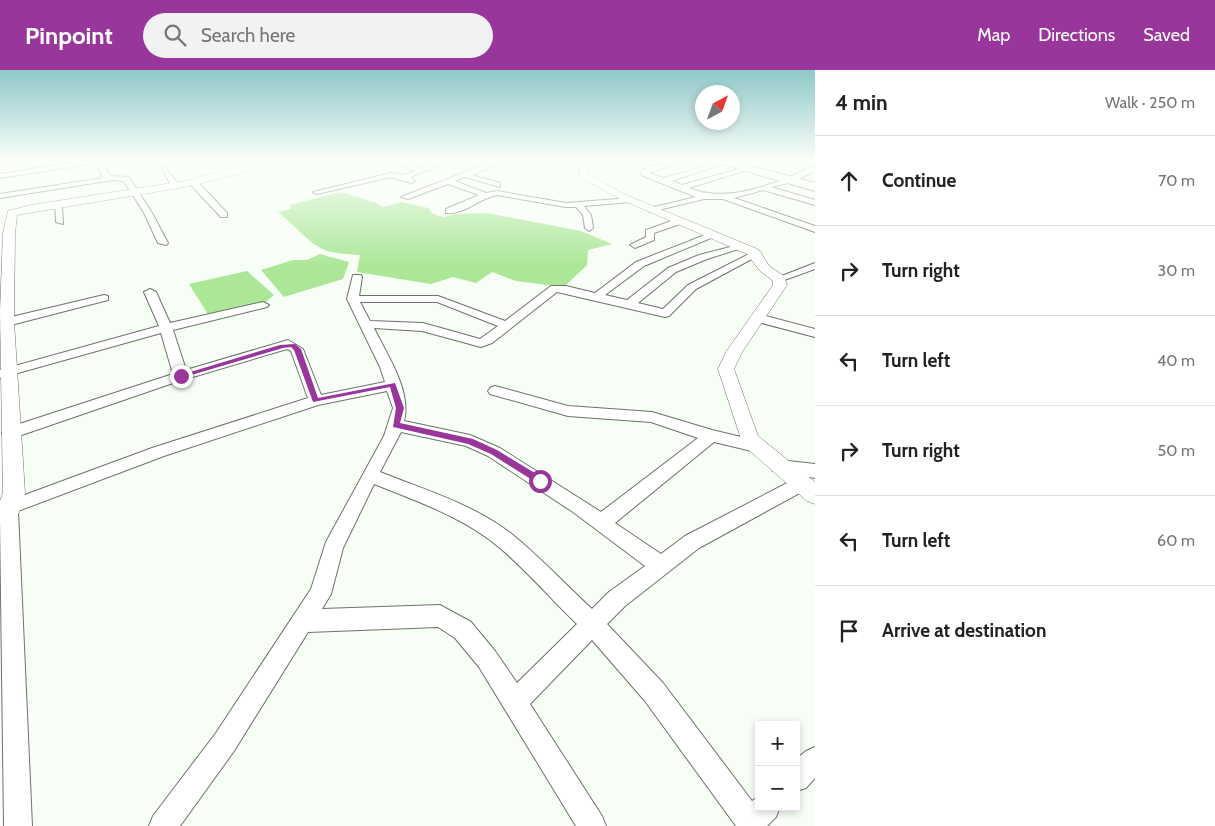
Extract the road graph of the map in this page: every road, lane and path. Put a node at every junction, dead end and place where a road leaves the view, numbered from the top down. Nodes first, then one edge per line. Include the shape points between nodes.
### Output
1 (9, 196) edge
2 (109, 196) edge
3 (137, 196) edge
4 (206, 196) edge
5 (482, 196) edge
6 (516, 196) edge
7 (624, 196) edge
8 (727, 196) edge
9 (793, 196) edge
10 (702, 197) joint
11 (724, 197) junction
12 (631, 200) junction
13 (815, 203) edge
14 (578, 204) junction
15 (58, 205) junction
16 (658, 208) junction
17 (449, 211) dead end
18 (12, 213) junction
19 (224, 214) dead end
20 (815, 220) edge
21 (680, 221) junction
22 (60, 222) dead end
23 (803, 225) junction
24 (588, 228) dead end
25 (815, 229) edge
26 (5, 234) edge
27 (713, 235) junction
28 (163, 243) dead end
29 (635, 245) dead end
30 (739, 246) junction
31 (756, 254) junction
32 (815, 266) edge
33 (4, 267) edge
34 (357, 276) dead end
35 (779, 279) junction
36 (150, 292) dead end
37 (597, 296) junction
38 (104, 298) dead end
39 (353, 299) junction
40 (629, 304) junction
41 (263, 305) dead end
42 (5, 318) edge
43 (758, 318) junction
44 (366, 324) junction
45 (506, 325) junction
46 (166, 328) junction
47 (815, 333) edge
48 (4, 373) edge
49 (181, 376) junction
50 (392, 385) junction
51 (495, 391) dead end
52 (316, 401) junction
53 (395, 425) junction
54 (711, 436) junction
55 (7, 438) edge
56 (756, 446) junction
57 (779, 466) joint
58 (370, 475) junction
59 (810, 483) edge
60 (7, 509) edge
61 (601, 523) junction
62 (660, 566) junction
63 (303, 621) junction
64 (592, 624) junction
65 (515, 702) junction
66 (815, 760) edge
67 (800, 774) edge
68 (756, 819) edge
69 (18, 826) edge
70 (163, 826) edge
71 (592, 826) edge

1 - 18 street
2 - 15 street
3 - 28 street
4 - 19 street
5 - 17 street
6 - 14 street
7 - 12 street
8 - 11 street
9 - 13 street
10 - 11 street
10 - 16 street
11 - 23 street
12 - 14 street
12 - 16 street
14 - 24 street via 587,216
15 - 18 street
15 - 22 street
16 - 21 street
18 - 26 street
20 - 23 street
21 - 27 street
21 - 29 street via 654,229 649,232 651,238
23 - 25 street
26 - 33 street
27 - 30 street
27 - 37 street via 640,264
30 - 31 street
30 - 40 street via 672,270
31 - 35 street via 756,261
31 - 40 street via 692,288 668,312
32 - 35 street
33 - 42 street
34 - 39 street
35 - 43 street via 780,285
36 - 46 street
37 - 40 street
37 - 45 street via 555,288
38 - 42 street
39 - 44 street
39 - 45 street via 438,299
41 - 46 street
42 - 48 street
43 - 47 street
43 - 56 street via 726,369 750,440
44 - 45 street via 422,327 481,343
44 - 50 street
46 - 48 street
46 - 49 street
48 - 55 street
49 - 52 street via 293,345
49 - 55 street
50 - 52 street
50 - 53 street via 400,408
51 - 54 street via 568,411 652,417
52 - 60 street via 158,452
53 - 58 street
53 - 61 street via 470,441 494,452
54 - 56 street
54 - 61 street
55 - 60 street via 14,493
56 - 57 street
57 - 59 street
58 - 63 street via 333,548 320,594
58 - 64 street via 438,502 484,526 507,542
59 - 62 street via 692,542
60 - 69 street
61 - 62 street
62 - 64 street via 617,599
63 - 65 street via 440,616 462,630
63 - 70 street via 225,742
64 - 65 street
64 - 68 street via 654,692
65 - 71 street
66 - 67 street

